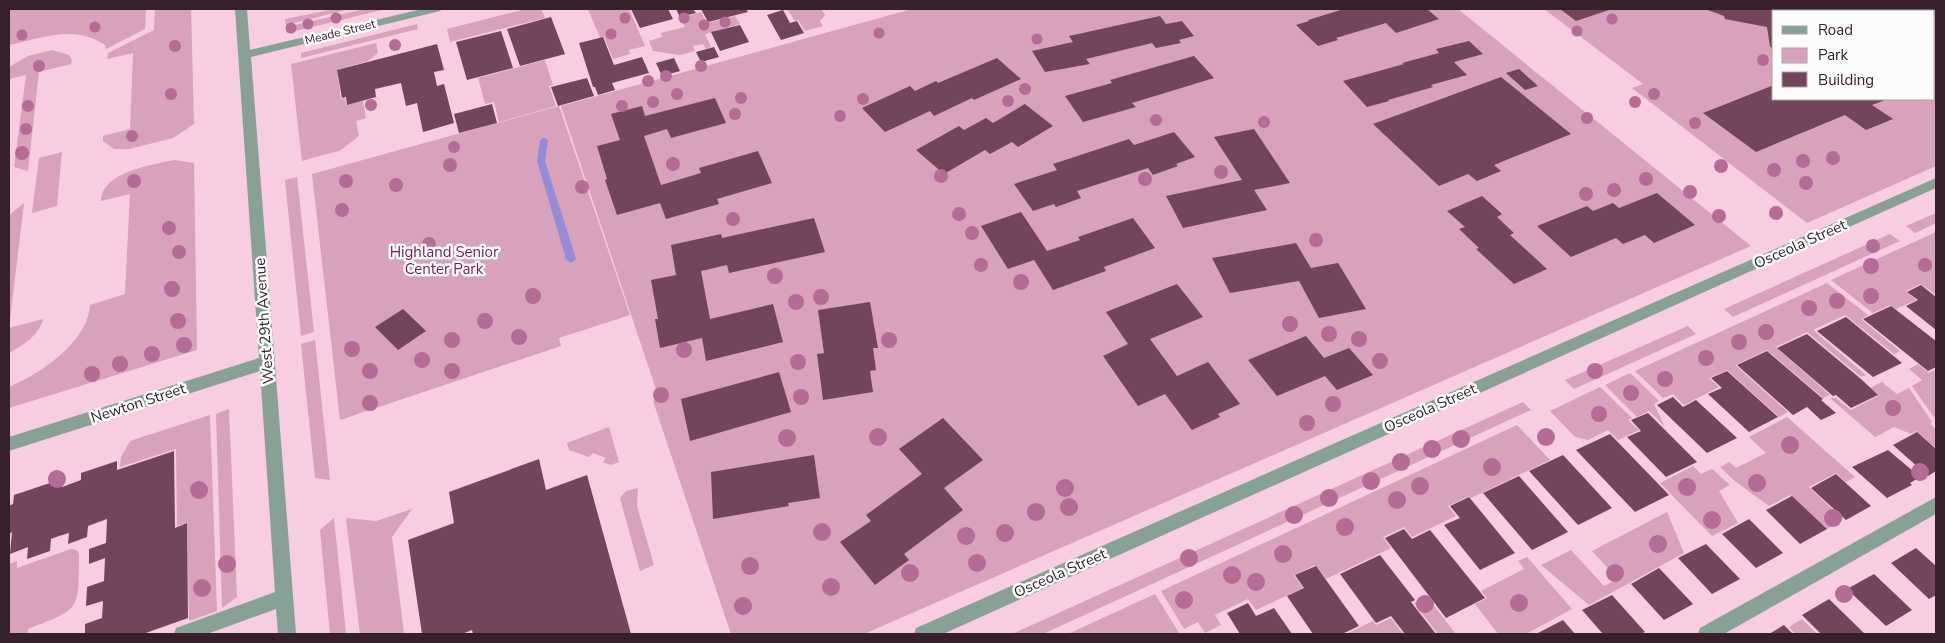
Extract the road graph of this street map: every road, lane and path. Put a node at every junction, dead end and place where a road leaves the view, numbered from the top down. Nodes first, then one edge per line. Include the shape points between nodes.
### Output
1 (242, 9) edge
2 (436, 9) edge
3 (245, 56) junction
4 (1936, 183) edge
5 (267, 362) junction
6 (9, 444) edge
7 (1936, 505) edge
8 (284, 597) junction
9 (182, 634) edge
10 (287, 634) edge
11 (923, 634) edge
12 (1707, 634) edge

1 - 3 street, West 29th Avenue
2 - 3 street, Meade Street
3 - 5 street, West 29th Avenue
4 - 11 street, Osceola Street
5 - 6 street, Newton Street
5 - 8 street, West 29th Avenue
7 - 12 street
8 - 9 street
8 - 10 street, West 29th Avenue

